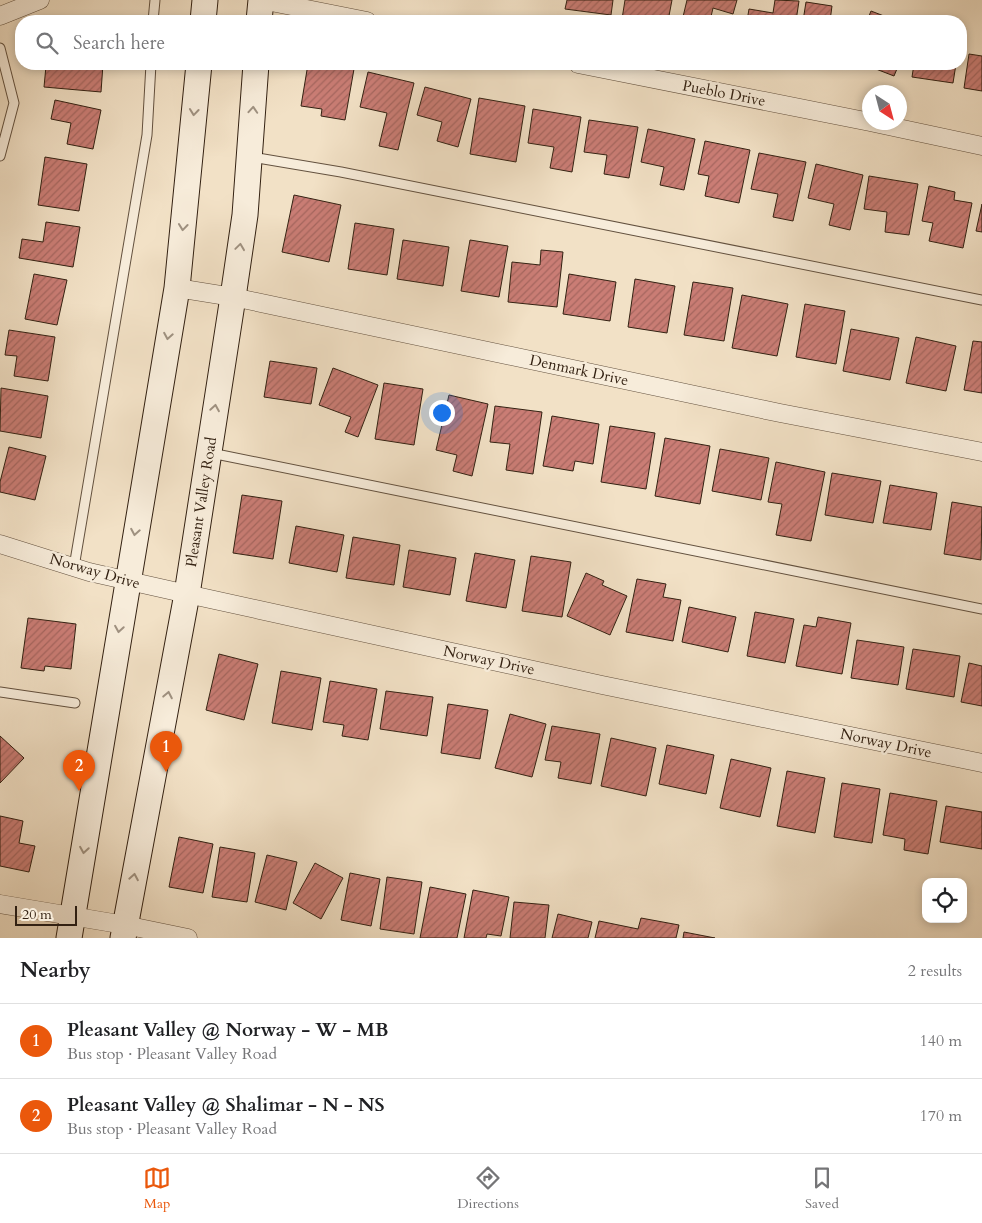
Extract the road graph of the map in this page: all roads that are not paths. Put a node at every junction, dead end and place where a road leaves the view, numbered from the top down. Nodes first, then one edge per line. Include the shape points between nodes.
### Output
1 (40, 0) edge
2 (155, 0) edge
3 (206, 0) edge
4 (261, 0) edge
5 (154, 15) edge
6 (204, 15) edge
7 (260, 15) edge
8 (337, 15) edge
9 (0, 16) edge
10 (0, 48) edge
11 (151, 70) edge
12 (198, 70) edge
13 (256, 70) edge
14 (608, 70) edge
15 (862, 120) edge
16 (907, 130) edge
17 (982, 146) edge
18 (0, 156) edge
19 (249, 156) junction
20 (176, 288) junction
21 (233, 297) junction
22 (982, 300) edge
23 (208, 452) junction
24 (982, 452) edge
25 (0, 544) edge
26 (74, 567) junction
27 (127, 581) junction
28 (187, 594) junction
29 (982, 609) edge
30 (0, 692) edge
31 (75, 703) dead end
32 (982, 763) edge
33 (0, 904) edge
34 (71, 928) edge
35 (124, 931) edge
36 (188, 938) edge

1 - 9 street
2 - 5 lane
3 - 6 main road
4 - 7 main road
4 - 8 street
10 - 18 lane via 14,103
11 - 26 lane via 148,136
12 -> 20 main road
19 -> 13 main road, Pleasant Valley Road
14 - 15 street, Pueblo Drive
16 - 17 street, Pueblo Drive
21 -> 19 main road, Pleasant Valley Road via 245,215
19 - 22 lane
20 - 21 street, Denmark Drive
20 -> 27 main road
23 -> 21 main road, Pleasant Valley Road
21 - 24 street, Denmark Drive via 770,411
23 - 28 main road, Pleasant Valley Road
23 - 29 lane
25 - 26 street, Norway Drive
26 - 27 street, Norway Drive
27 - 28 street, Norway Drive
27 -> 34 main road
28 - 32 street, Norway Drive via 611,687
35 -> 28 main road, Pleasant Valley Road
30 - 31 lane
33 - 34 street
34 - 35 street
35 - 36 street

